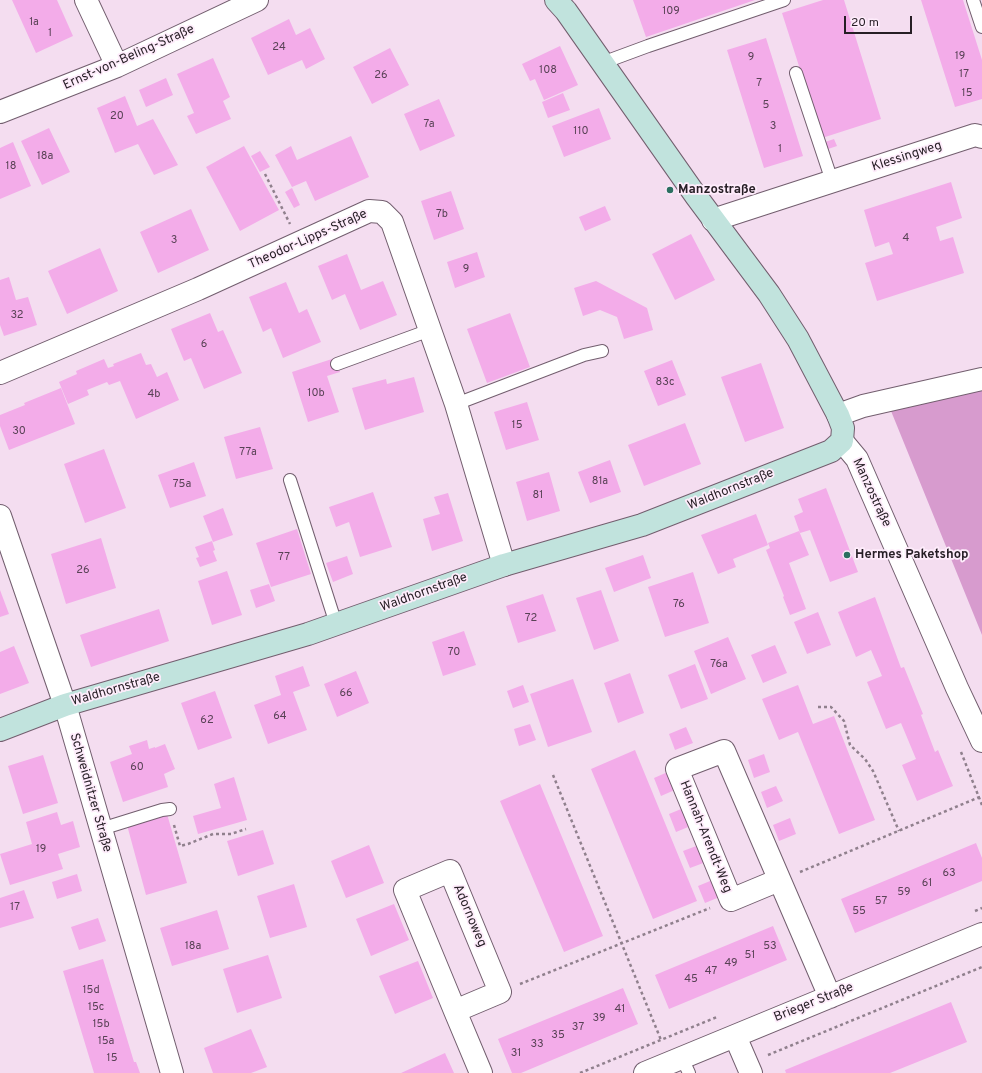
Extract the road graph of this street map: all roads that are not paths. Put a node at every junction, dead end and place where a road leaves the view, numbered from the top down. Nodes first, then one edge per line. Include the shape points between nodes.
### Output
1 (86, 0) edge
2 (257, 0) edge
3 (556, 0) edge
4 (784, 0) edge
5 (973, 0) edge
6 (982, 26) edge
7 (602, 64) junction
8 (117, 66) junction
9 (796, 73) dead end
10 (0, 112) edge
11 (982, 137) edge
12 (832, 181) junction
13 (713, 220) junction
14 (430, 330) junction
15 (602, 351) dead end
16 (337, 364) dead end
17 (0, 373) edge
18 (982, 378) edge
19 (456, 404) junction
20 (838, 415) junction
21 (842, 441) junction
22 (290, 480) dead end
23 (0, 516) edge
24 (504, 565) junction
25 (336, 624) junction
26 (65, 705) junction
27 (0, 730) edge
28 (982, 741) edge
29 (170, 809) road end
30 (101, 830) junction
31 (779, 880) junction
32 (982, 934) edge
33 (830, 997) junction
34 (455, 1011) junction
35 (735, 1036) junction
36 (680, 1065) edge
37 (749, 1068) edge
38 (172, 1073) edge
39 (481, 1073) edge
40 (645, 1073) edge

1 - 8 street
2 - 8 street, Ernst-von-Beling-Straße
3 - 7 street
4 - 7 lane
5 - 6 lane
7 - 13 street
8 - 10 street, Ernst-von-Beling-Straße
9 - 12 lane
11 - 12 street, Klessingweg via 975,135
12 - 13 street, Klessingweg
13 - 20 street via 769,294 798,339
14 - 16 lane
14 - 17 street, Theodor-Lipps-Straße via 392,222 382,212 369,211 198,289
14 - 19 street, Theodor-Lipps-Straße
15 - 19 lane via 584,355
18 - 20 street via 863,406
19 - 24 street, Theodor-Lipps-Straße
20 - 21 street via 843,428
21 - 24 street, Waldhornstraße via 831,451 642,525
21 - 28 street, Manzostraße via 857,459 956,688
22 - 25 lane
23 - 26 street, Schweidnitzer Straße
24 - 25 street, Waldhornstraße
25 - 26 street, Waldhornstraße
26 - 27 street, Waldhornstraße
26 - 30 street, Schweidnitzer Straße
29 - 30 lane
30 - 38 street, Schweidnitzer Straße
31 - 31 street, Hannah-Arendt-Weg via 724,750 678,769 731,900
31 - 33 street, Hannah-Arendt-Weg
32 - 33 street, Brieger Straße
33 - 35 street, Brieger Straße
34 - 34 street, Adornoweg via 405,890 450,871 500,992
34 - 39 street, Adornoweg
35 - 36 street, Brieger Straße
35 - 37 street
36 - 40 street, Brieger Straße

